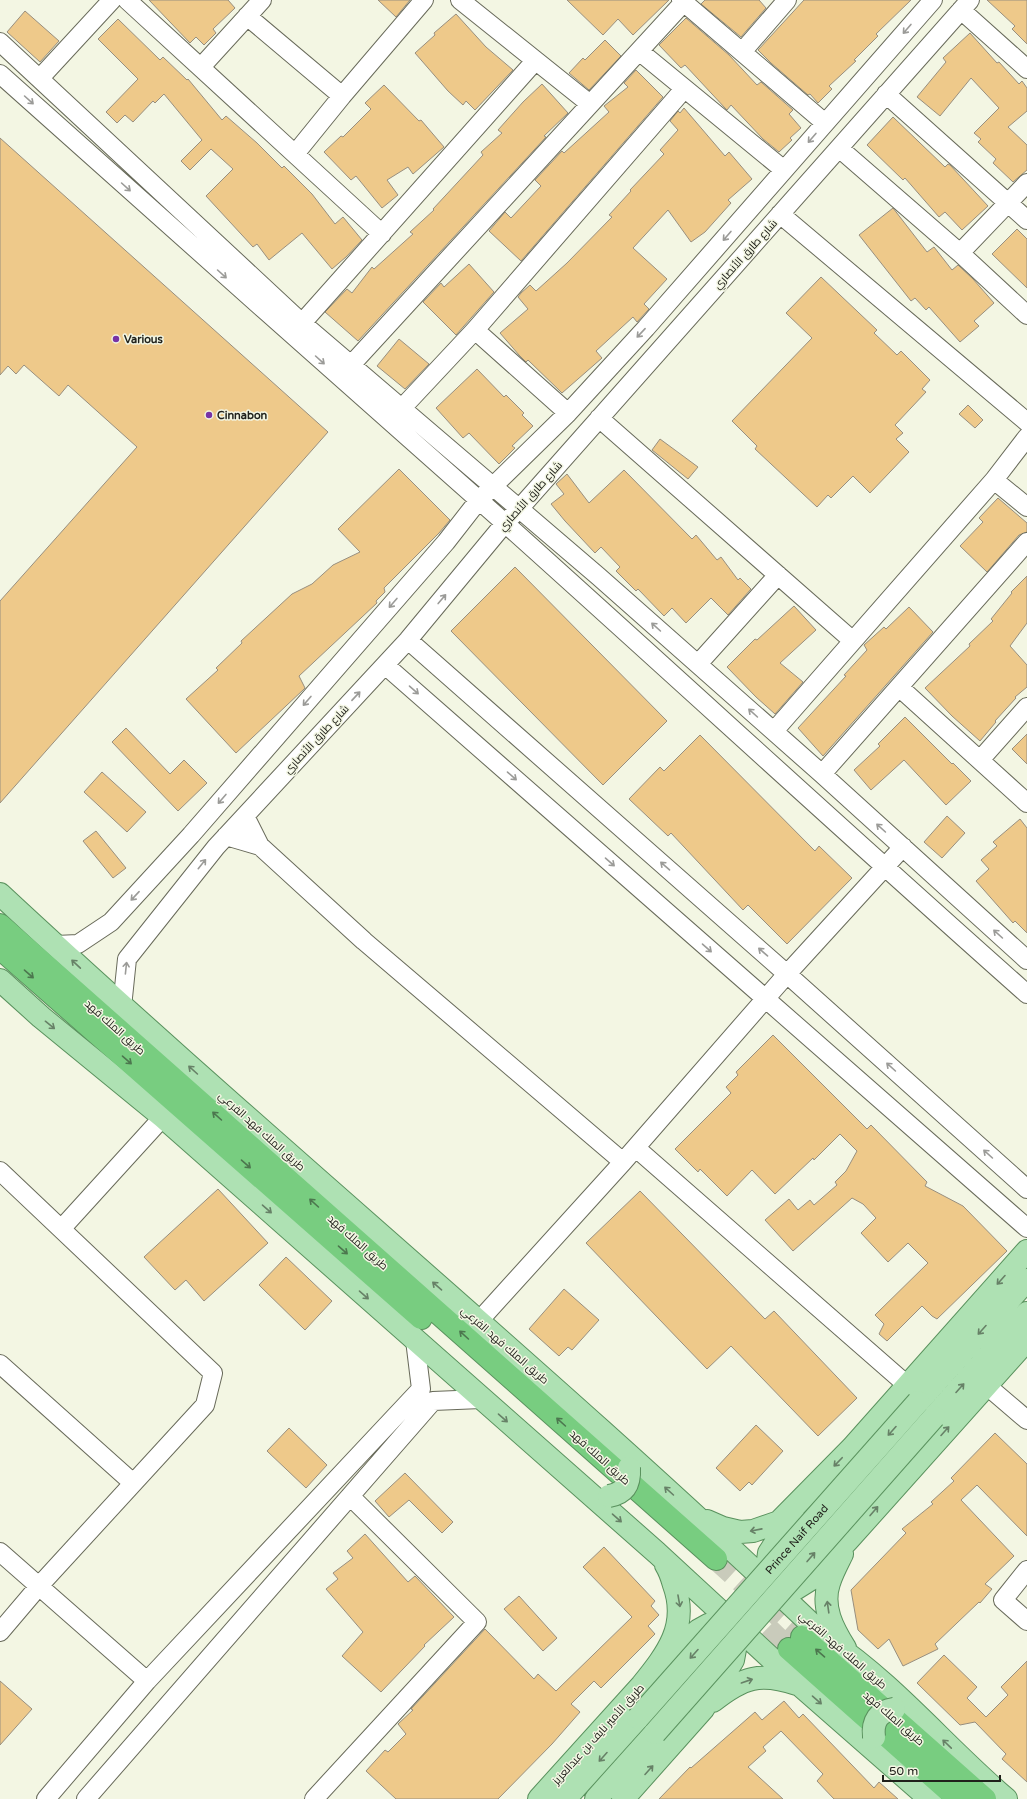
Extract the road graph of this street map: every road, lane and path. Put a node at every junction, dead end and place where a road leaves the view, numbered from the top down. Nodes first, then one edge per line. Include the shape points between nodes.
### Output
1 (112, 0) edge
2 (127, 0) edge
3 (262, 0) edge
4 (424, 0) edge
5 (460, 0) edge
6 (933, 0) edge
7 (682, 1) edge
8 (784, 1) edge
9 (966, 5) edge
10 (247, 16) junction
11 (0, 42) edge
12 (639, 51) junction
13 (742, 52) junction
14 (535, 62) junction
15 (201, 67) junction
16 (1027, 69) edge
17 (0, 74) edge
18 (40, 78) junction
19 (684, 89) junction
20 (886, 94) junction
21 (342, 96) junction
22 (590, 104) junction
23 (825, 123) junction
24 (839, 148) junction
25 (296, 154) junction
26 (784, 170) junction
27 (1027, 183) edge
28 (1007, 202) junction
29 (780, 214) junction
30 (1027, 220) edge
31 (382, 234) junction
32 (960, 254) junction
33 (1027, 315) edge
34 (302, 323) junction
35 (475, 330) junction
36 (351, 364) junction
37 (402, 408) junction
38 (568, 413) junction
39 (599, 418) junction
40 (1027, 422) edge
41 (1027, 438) edge
42 (994, 480) junction
43 (492, 486) junction
44 (478, 501) junction
45 (1027, 507) edge
46 (519, 509) junction
47 (504, 523) junction
48 (1027, 542) edge
49 (778, 575) junction
50 (408, 640) junction
51 (853, 641) junction
52 (698, 664) junction
53 (385, 665) junction
54 (899, 687) junction
55 (1027, 707) edge
56 (774, 731) junction
57 (980, 760) junction
58 (822, 774) junction
59 (1027, 803) edge
60 (245, 816) junction
61 (226, 836) junction
62 (260, 846) junction
63 (902, 847) junction
64 (884, 868) junction
65 (0, 894) edge
66 (0, 924) edge
67 (56, 945) junction
68 (0, 948) edge
69 (1027, 960) edge
70 (787, 974) junction
71 (0, 980) edge
72 (1027, 994) edge
73 (766, 1000) junction
74 (122, 1007) junction
75 (163, 1117) junction
76 (636, 1148) junction
77 (623, 1162) junction
78 (1005, 1169) junction
79 (0, 1171) edge
80 (1027, 1189) edge
81 (986, 1192) junction
82 (62, 1228) junction
83 (1027, 1228) edge
84 (1027, 1251) edge
85 (1027, 1280) edge
86 (1027, 1313) edge
87 (478, 1322) junction
88 (415, 1340) junction
89 (1027, 1340) edge
90 (0, 1364) edge
91 (986, 1385) junction
92 (913, 1394) junction
93 (481, 1399) junction
94 (1027, 1420) edge
95 (865, 1433) junction
96 (626, 1459) junction
97 (910, 1470) junction
98 (133, 1483) junction
99 (809, 1492) junction
100 (598, 1494) junction
101 (350, 1496) junction
102 (698, 1518) junction
103 (848, 1540) junction
104 (0, 1552) edge
105 (657, 1553) junction
106 (719, 1560) junction
107 (1027, 1570) edge
108 (39, 1586) junction
109 (752, 1605) junction
110 (1027, 1621) edge
111 (0, 1632) edge
112 (798, 1634) junction
113 (849, 1654) junction
114 (656, 1668) junction
115 (147, 1681) junction
116 (642, 1685) junction
117 (801, 1686) junction
118 (703, 1709) junction
119 (916, 1714) junction
120 (685, 1730) junction
121 (884, 1758) junction
122 (46, 1799) edge
123 (86, 1799) edge
124 (314, 1799) edge
125 (539, 1799) edge
126 (566, 1799) edge
127 (596, 1799) edge
128 (623, 1799) edge
129 (930, 1799) edge
130 (958, 1799) edge
131 (985, 1799) edge
132 (1006, 1799) edge

1 - 18 street
2 - 15 street
3 - 10 street
4 - 21 street
5 - 14 street
6 -> 23 street
7 - 12 street
7 - 13 street
8 - 13 street
9 - 16 street
9 - 20 street, شارع طارق الأنصاري
10 - 15 street
10 - 21 street
11 - 18 street
12 - 19 street
12 - 22 street
13 - 23 street
14 - 22 street
14 - 31 street
15 - 25 street
17 -> 44 street
18 - 34 street
19 - 26 street
19 - 35 street
20 - 24 street, شارع طارق الأنصاري
20 - 28 street
21 - 25 street
22 - 36 street
23 -> 26 street
24 - 29 street, شارع طارق الأنصاري
24 - 32 street
25 - 31 street
26 -> 38 street
27 - 28 street
28 - 30 street
28 - 32 street
29 - 39 street, شارع طارق الأنصاري
29 - 40 street
31 - 34 street
32 - 33 street
34 - 36 street
35 - 37 street
35 - 38 street
36 - 37 street
37 - 43 street
38 - 43 street
39 - 46 street, شارع طارق الأنصاري
39 - 49 street
41 - 42 street
42 - 45 street
42 - 51 street
43 - 44 street
43 - 46 street
44 - 47 street
44 -> 67 street via 446,542 191,835 111,922 78,944
46 - 47 street, شارع طارق الأنصاري
52 -> 46 street
50 -> 47 street, شارع طارق الأنصاري
47 - 64 street
48 - 54 street
49 - 51 street
49 - 52 street
50 - 53 street, شارع طارق الأنصاري
70 -> 50 street
51 - 56 street
56 -> 52 street
60 -> 53 street, شارع طارق الأنصاري
53 -> 73 street
54 - 57 street
54 - 58 street
55 - 57 street
56 - 58 street
57 - 59 street
63 -> 58 street
60 - 61 street, شارع طارق الأنصاري
60 - 62 street
61 - 62 street
74 -> 61 street, شارع طارق الأنصاري via 127,959
62 - 77 street via 364,941
63 - 64 street
69 -> 63 street
64 - 70 street
64 - 72 street
65 - 67 main road, طريق الملك فهد الفرعي
106 -> 66 highway, طريق الملك فهد
74 -> 67 main road, طريق الملك فهد الفرعي
68 -> 106 highway, طريق الملك فهد
70 - 73 street
78 -> 70 street
71 -> 75 main road
73 - 76 street
73 - 81 street
87 -> 74 main road, طريق الملك فهد الفرعي
75 - 82 street
75 -> 88 main road
76 - 77 street
76 - 92 street
77 - 87 street
78 - 80 street
78 - 81 street
79 - 82 street
81 - 83 street
82 - 98 street via 212,1373 205,1405
84 -> 92 main road, Prince Naif Road
85 -> 92 main road, Prince Naif Road
127 -> 86 main road, Prince Naif Road, bridge
87 - 96 main road, طريق الملك فهد الفرعي via 542,1376
88 - 93 main road
88 - 115 street via 421,1389
89 - 91 main road
90 - 98 street
91 - 94 street
97 -> 91 main road
92 - 95 main road, Prince Naif Road
92 -> 126 main road, Prince Naif Road, bridge
93 -> 100 main road
93 - 101 street via 433,1402
95 - 97 main road via 865,1455 869,1464 888,1476
95 -> 99 main road, Prince Naif Road
96 - 100 main road, bridge via 628,1485 622,1491
102 -> 96 main road, طريق الملك فهد الفرعي
103 -> 97 main road
98 - 108 street
99 -> 102 main road via 778,1522 753,1531 740,1532 723,1528
99 - 109 main road via 774,1543
100 -> 105 main road
101 - 123 street
101 - 124 street via 477,1622
102 - 106 main road, طريق الملك فهد الفرعي
103 - 109 main road via 811,1579 795,1589
113 -> 103 main road via 836,1633 827,1607 829,1583
104 - 108 street
105 - 109 main road via 702,1595 714,1600
105 -> 114 main road via 673,1581 680,1608 674,1636
106 - 109 main road, طريق الملك فهد الفرعي via 743,1567
107 - 110 street via 1003,1600
108 - 111 street
108 - 115 street
109 - 112 main road, طريق الملك فهد الفرعي
109 - 114 main road via 699,1630
109 - 117 main road via 766,1654
109 - 118 main road via 733,1660
112 - 113 main road, طريق الملك فهد الفرعي via 828,1640
112 - 130 highway, طريق الملك فهد
131 -> 112 highway, طريق الملك فهد
113 - 119 main road, طريق الملك فهد الفرعي
114 - 116 main road, طريق الأمير نايف بن عبدالعزيز
115 - 122 street
116 - 120 main road via 660,1677 669,1677 684,1687 691,1706
116 - 125 main road, طريق الأمير نايف بن عبدالعزيز
118 -> 117 main road via 728,1689 756,1678 769,1677
117 -> 121 main road
118 - 120 main road
119 - 121 main road, bridge via 894,1709 883,1712 876,1720 874,1737
132 -> 119 main road, طريق الملك فهد الفرعي
128 -> 120 main road
121 - 129 main road

